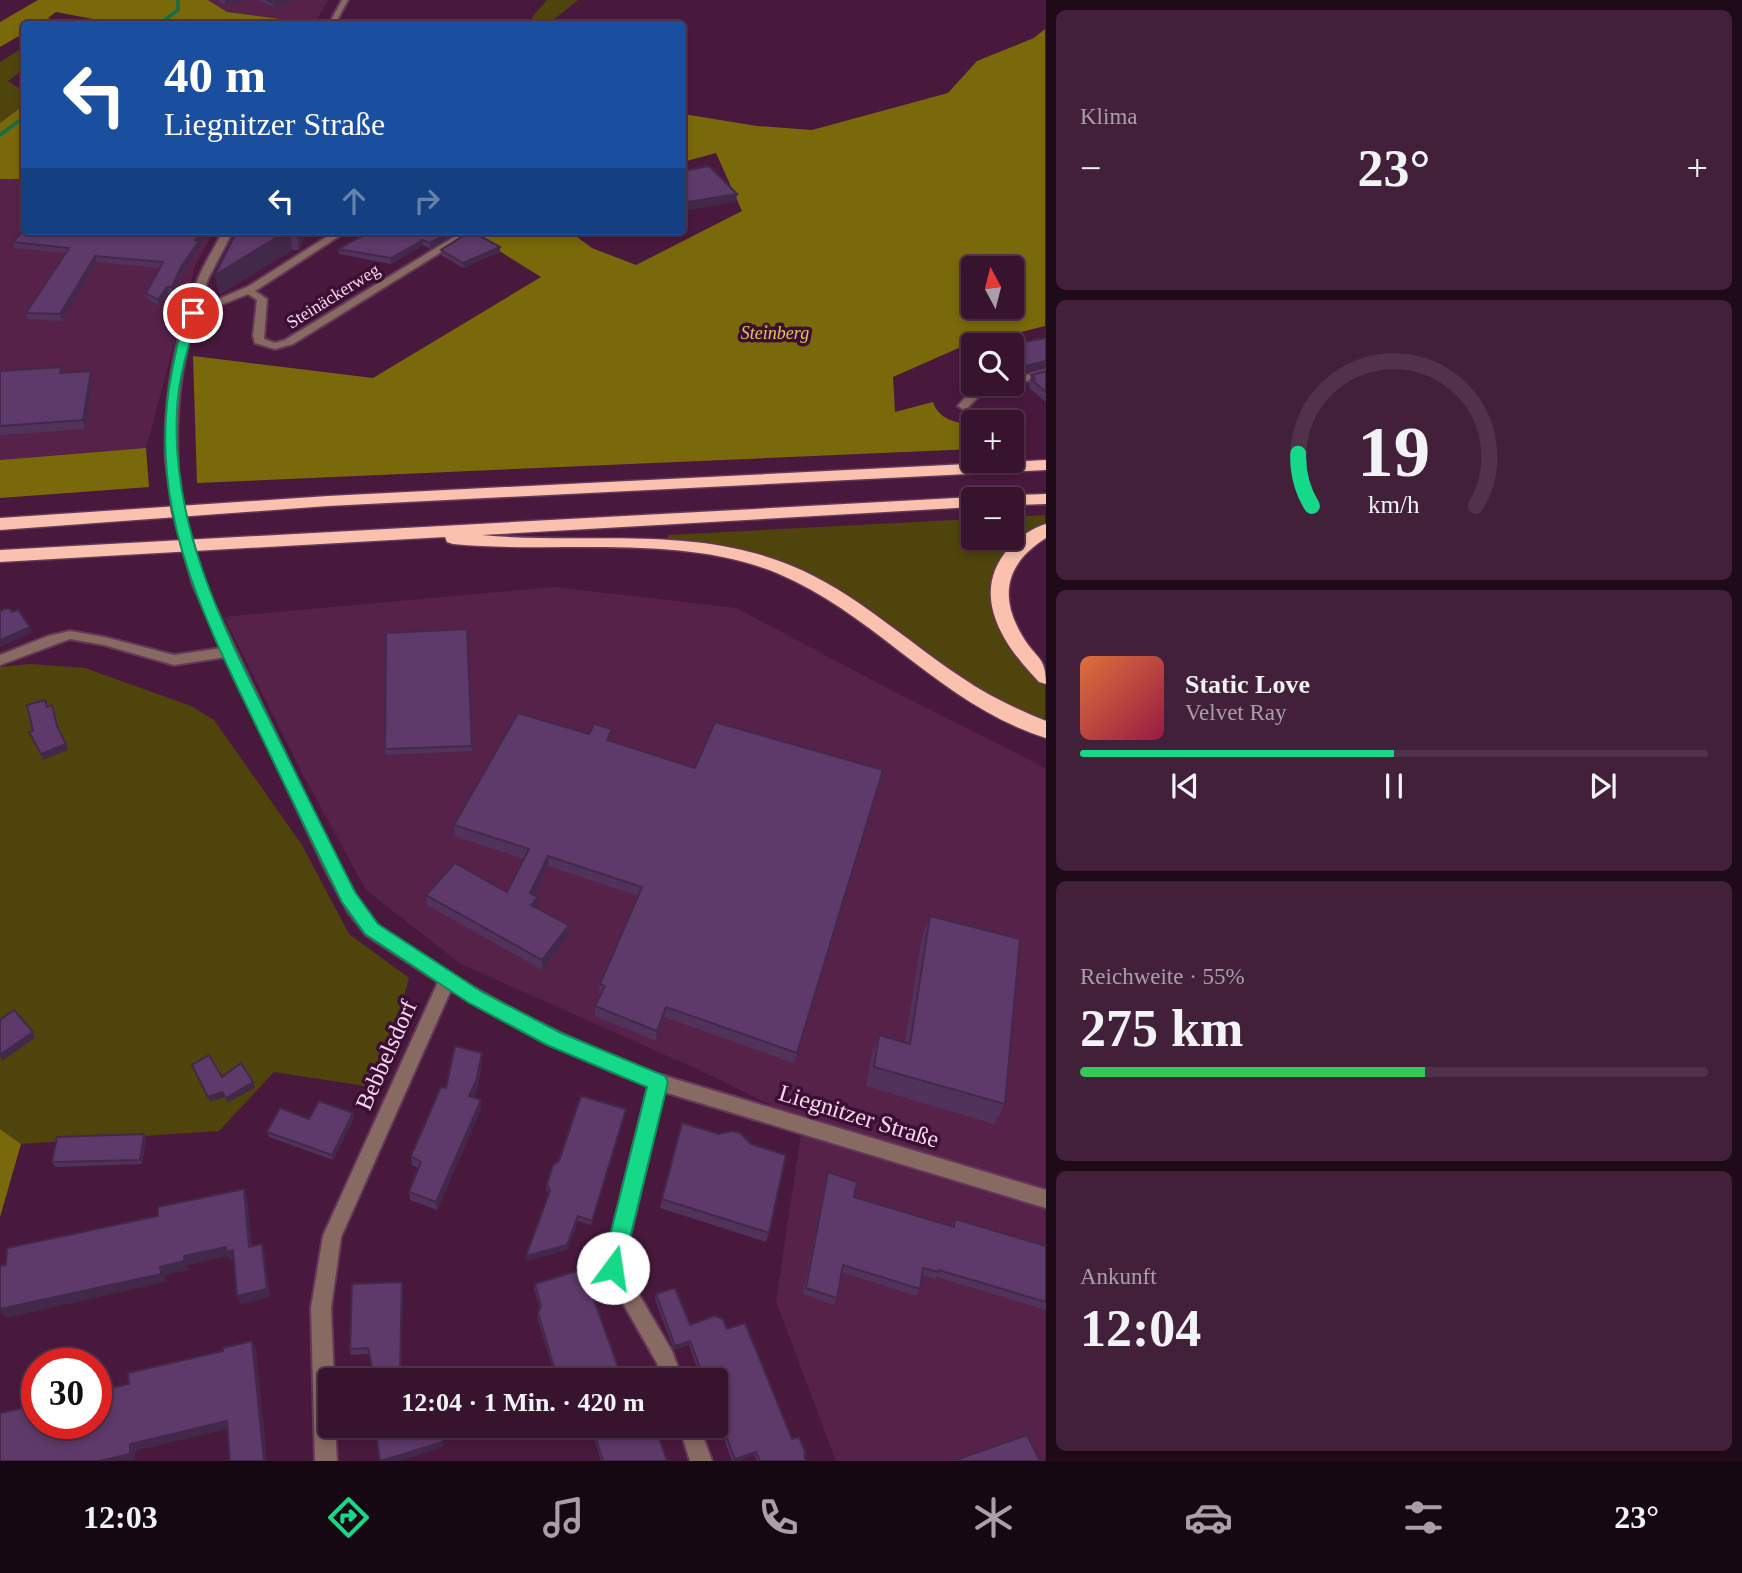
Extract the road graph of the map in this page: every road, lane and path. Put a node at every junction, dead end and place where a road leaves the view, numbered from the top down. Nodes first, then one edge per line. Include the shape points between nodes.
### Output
1 (345, 0) edge
2 (334, 21) edge
3 (226, 235) edge
4 (336, 235) edge
5 (463, 235) edge
6 (249, 291) junction
7 (193, 313) junction
8 (1045, 373) edge
9 (1024, 379) edge
10 (973, 396) edge
11 (963, 406) dead end
12 (1045, 465) edge
13 (1045, 499) edge
14 (1024, 500) edge
15 (961, 503) edge
16 (0, 524) edge
17 (1045, 530) edge
18 (406, 531) junction
19 (0, 556) edge
20 (228, 652) junction
21 (0, 660) edge
22 (1045, 677) edge
23 (1045, 730) edge
24 (447, 980) junction
25 (658, 1082) junction
26 (1045, 1199) edge
27 (668, 1368) edge
28 (693, 1438) edge
29 (326, 1461) edge
30 (702, 1461) edge

1 - 2 street
3 - 7 street
4 - 6 street
5 - 6 street, Steinäckerweg via 289,342 275,346 260,341 262,299
6 - 7 street
7 - 20 street, bridge via 172,397 172,464 178,510 198,583
8 - 9 street
10 - 11 street
12 - 16 highway via 328,501
13 - 14 highway
15 - 18 highway
17 - 22 highway via 1016,550 1004,569 999,593 1009,634
18 - 19 highway
18 - 23 highway via 487,543 645,542 745,556 832,592 945,677
20 - 21 street via 174,660 71,635
20 - 24 street via 348,897 371,929
24 - 25 street, Liegnitzer Straße via 554,1039
24 - 29 street, Bebbelsdorf via 332,1236 321,1308
25 - 26 street, Liegnitzer Straße
25 - 27 street via 613,1268
28 - 30 street

